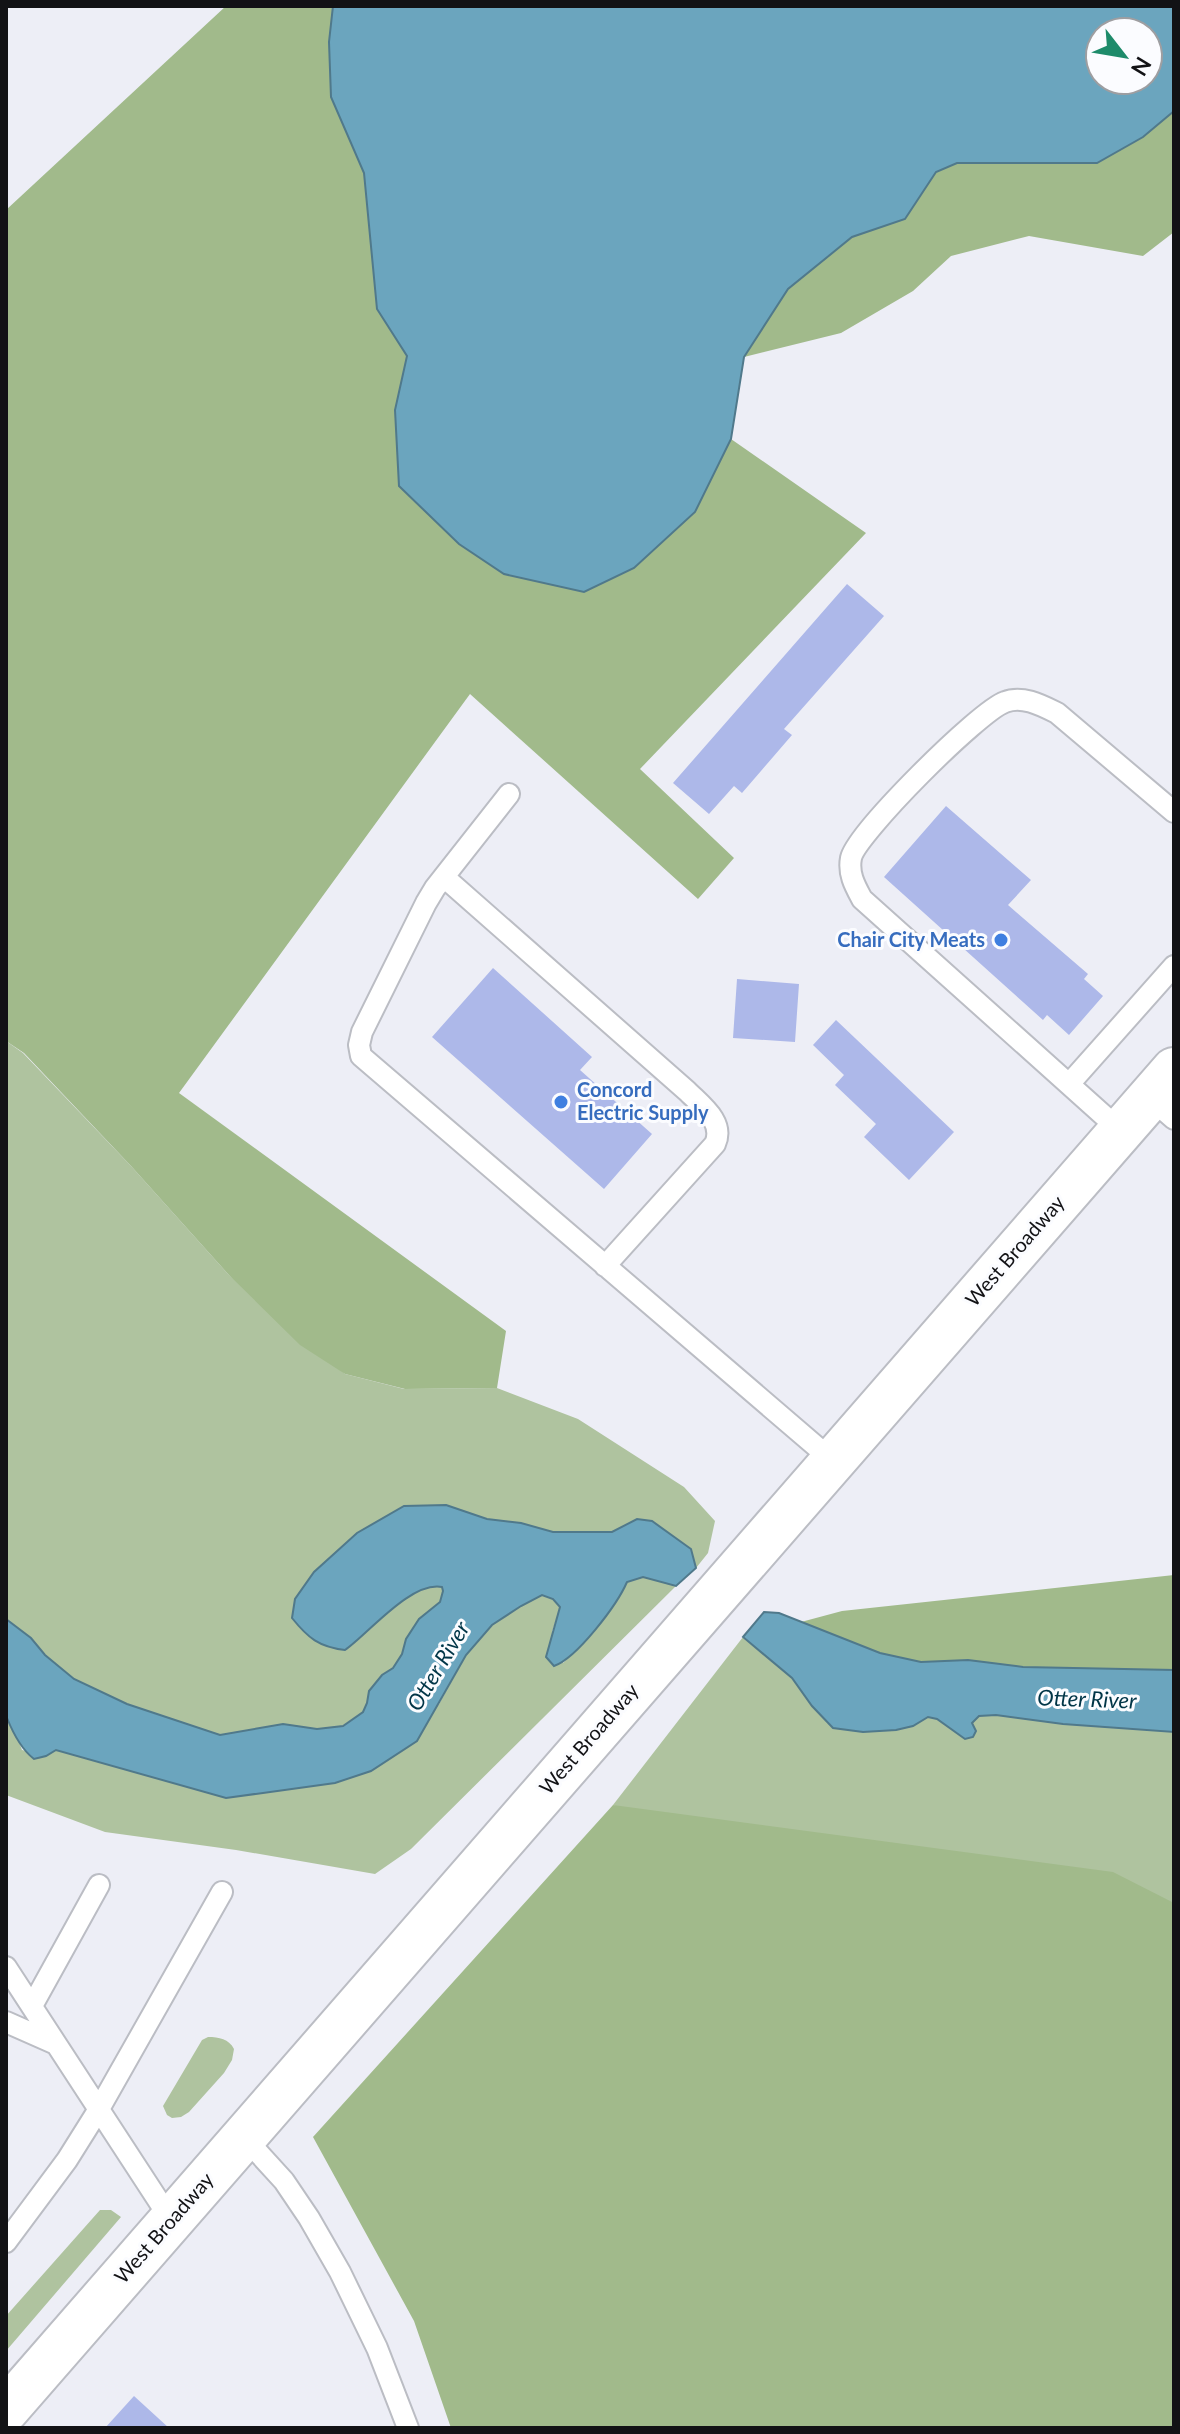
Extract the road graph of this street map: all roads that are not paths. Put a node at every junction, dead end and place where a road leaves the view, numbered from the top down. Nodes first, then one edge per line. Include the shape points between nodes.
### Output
1 (509, 794) dead end
2 (1174, 812) edge
3 (444, 877) junction
4 (1174, 966) edge
5 (1070, 1083) junction
6 (1166, 1096) edge
7 (1121, 1131) junction
8 (605, 1266) junction
9 (832, 1460) junction
10 (99, 1885) dead end
11 (222, 1892) dead end
12 (6, 1967) edge
13 (32, 2006) junction
14 (6, 2022) edge
15 (56, 2044) junction
16 (99, 2109) junction
17 (243, 2136) junction
18 (171, 2220) junction
19 (6, 2242) edge
20 (6, 2410) edge
21 (408, 2428) edge

1 - 3 lane
2 - 5 lane via 1057,713 1035,702 1006,701 960,734 862,836 851,857 852,881 862,899
3 - 8 lane via 362,1032 361,1056
3 - 8 lane via 687,1091 718,1127 715,1144
4 - 5 lane
5 - 7 lane
6 - 7 main road, West Broadway
7 - 9 main road, West Broadway
8 - 9 lane
9 - 17 main road, West Broadway
10 - 13 lane
11 - 16 lane
12 - 13 lane
13 - 15 lane
14 - 15 lane
15 - 16 lane
16 - 18 lane
16 - 19 lane
17 - 18 main road, West Broadway
17 - 21 lane via 284,2181 340,2272
18 - 20 main road, West Broadway

